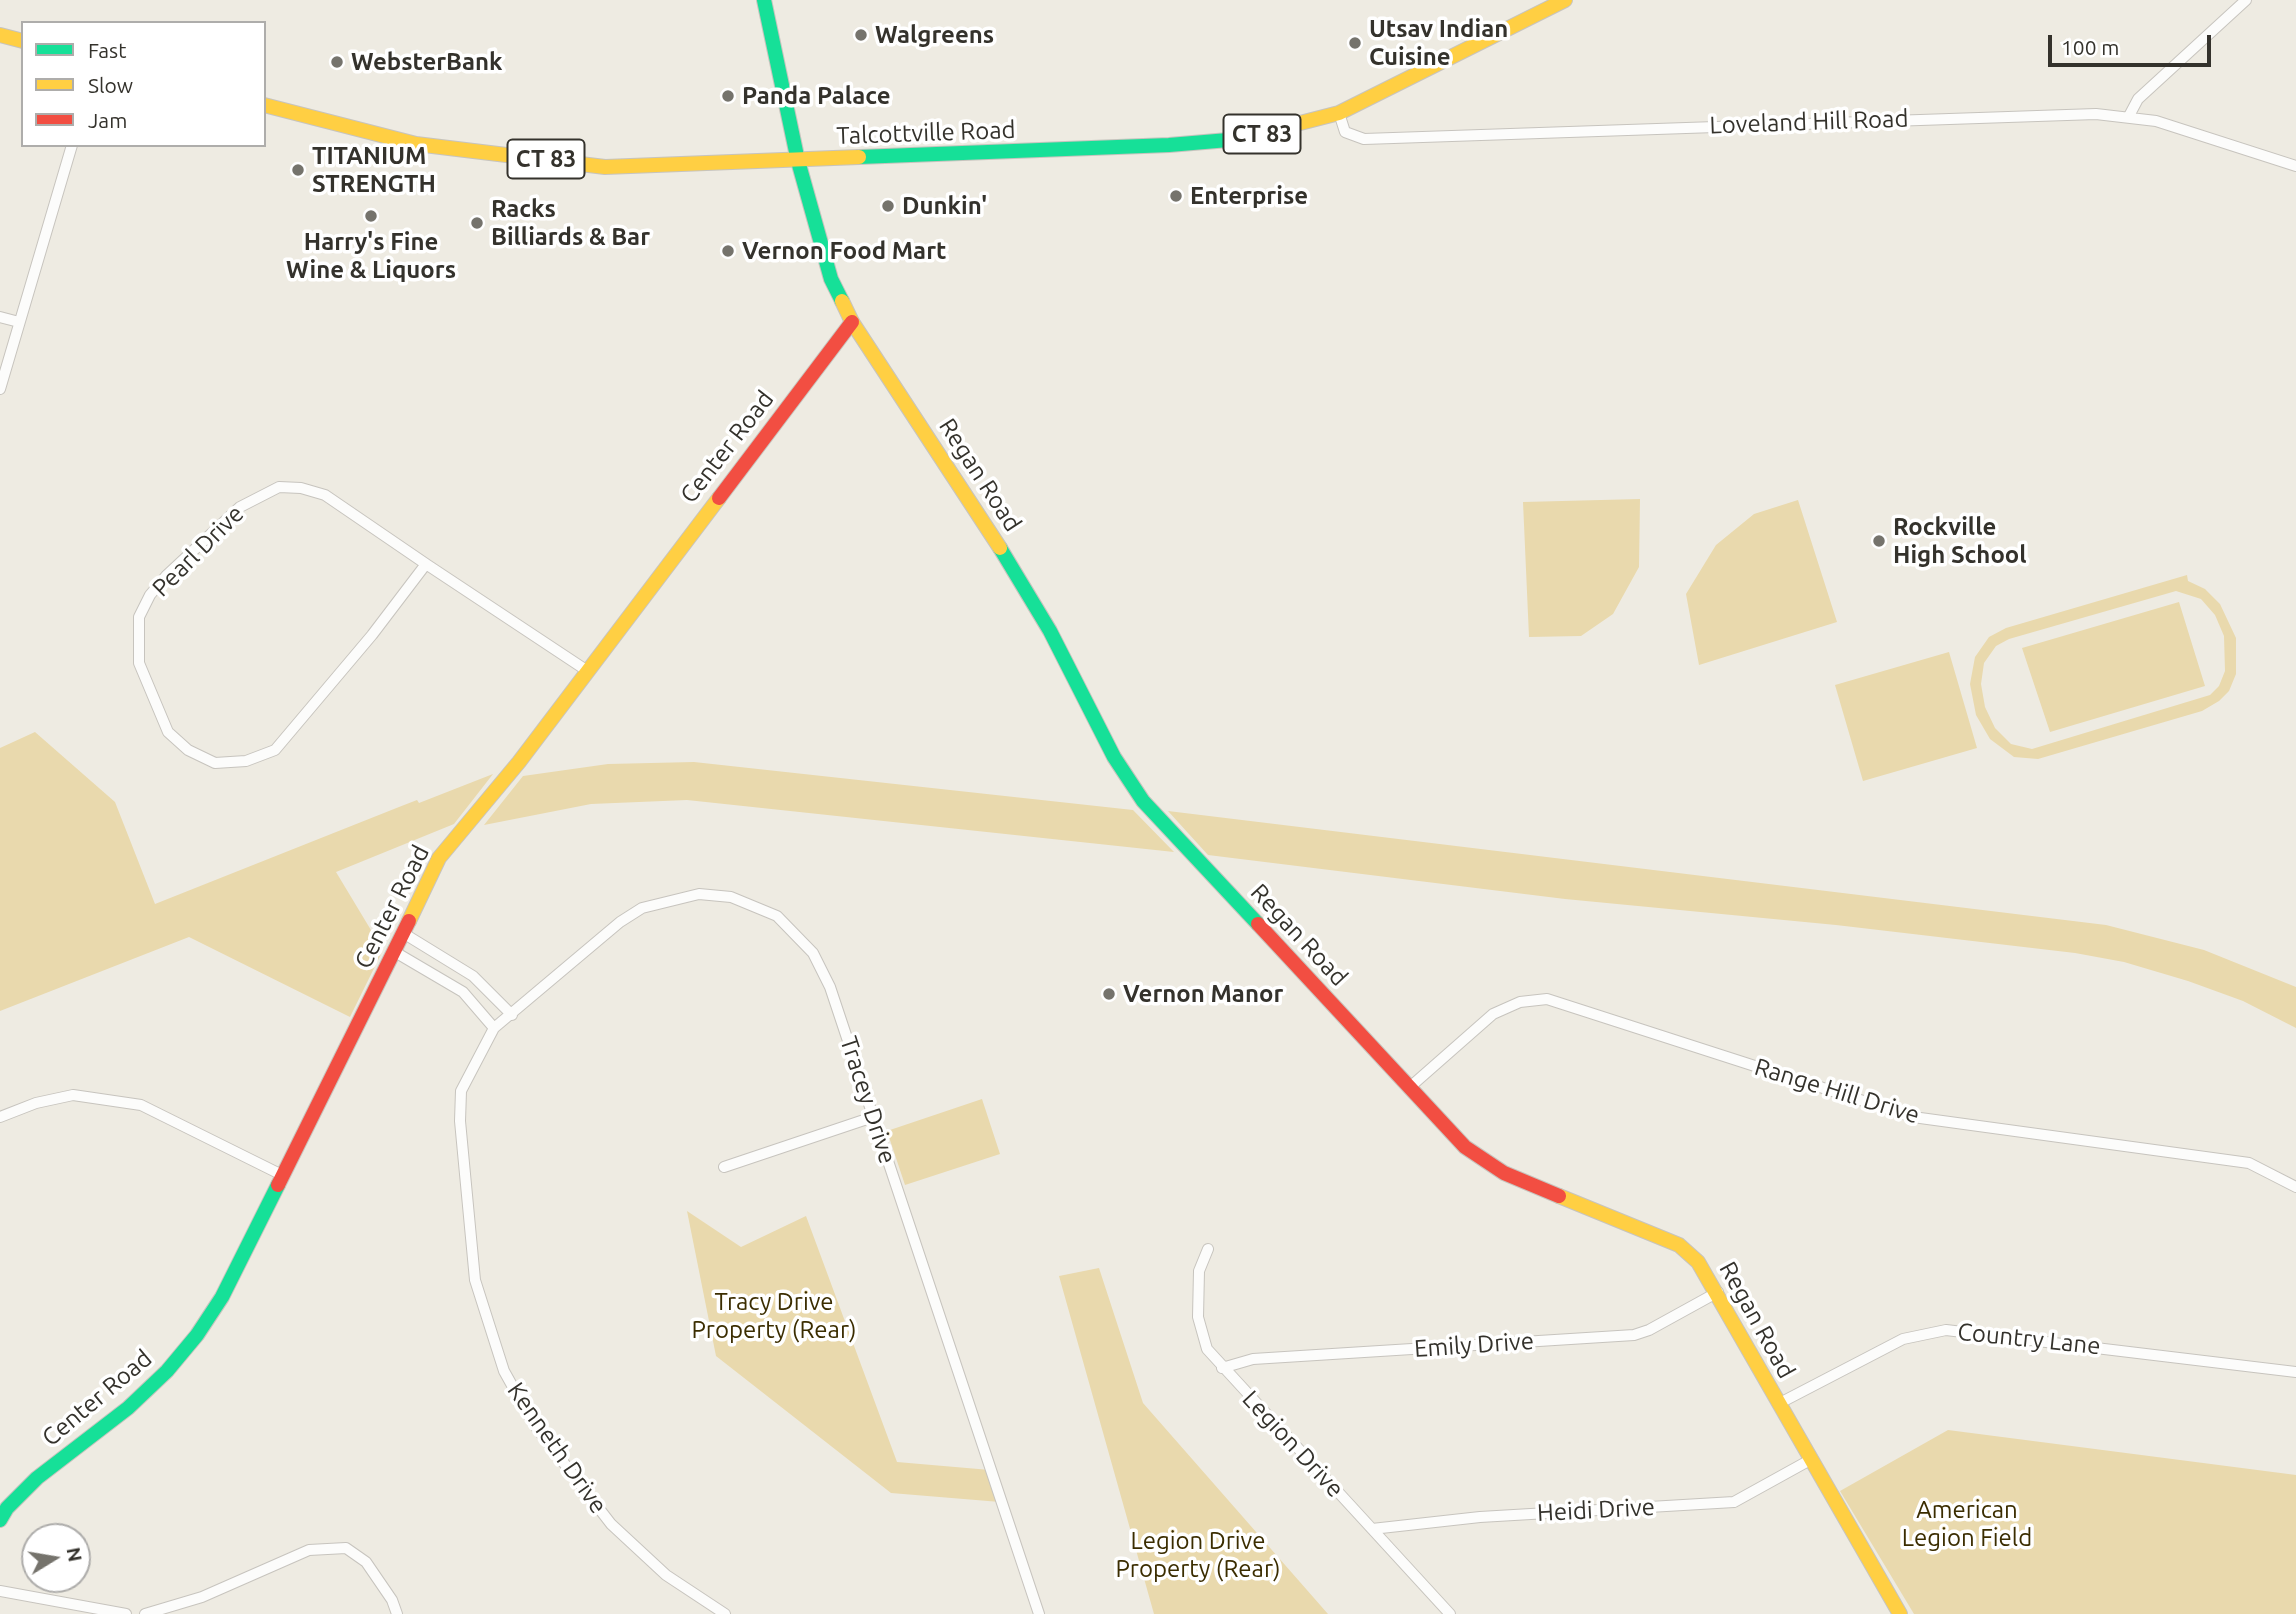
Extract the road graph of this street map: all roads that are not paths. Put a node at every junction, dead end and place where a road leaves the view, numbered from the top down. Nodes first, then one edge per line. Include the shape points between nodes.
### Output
1 (764, 0) edge
2 (1565, 0) edge
3 (2246, 0) edge
4 (0, 35) edge
5 (21, 40) edge
6 (266, 106) edge
7 (1339, 113) junction
8 (2129, 116) junction
9 (71, 147) edge
10 (798, 161) junction
11 (2296, 166) edge
12 (0, 317) edge
13 (19, 322) junction
14 (852, 322) junction
15 (0, 389) edge
16 (426, 564) junction
17 (586, 670) junction
18 (403, 933) junction
19 (395, 952) junction
20 (512, 1015) junction
21 (494, 1028) junction
22 (1410, 1087) junction
23 (0, 1117) edge
24 (873, 1117) junction
25 (724, 1167) dead end
26 (282, 1175) junction
27 (2296, 1187) edge
28 (1208, 1249) dead end
29 (1718, 1292) junction
30 (1222, 1368) junction
31 (2296, 1372) edge
32 (1778, 1404) junction
33 (1810, 1460) junction
34 (0, 1520) edge
35 (1372, 1529) junction
36 (0, 1591) edge
37 (126, 1614) edge
38 (145, 1614) edge
39 (397, 1614) edge
40 (725, 1614) edge
41 (1039, 1614) edge
42 (1450, 1614) edge
43 (1900, 1614) edge

1 - 10 street, Regan Road
2 - 7 street, Talcottville Road / CT 83
3 - 8 street via 2138,99
4 - 5 street
6 - 10 street, Talcottville Road / CT 83 via 416,144 605,167
7 - 8 street, Loveland Hill Road via 1345,132 1364,139 1863,120
7 - 10 street, Talcottville Road / CT 83 via 1240,139
8 - 11 street via 2221,139
9 - 13 street
10 - 14 street, Regan Road via 831,279
12 - 13 street
13 - 15 street
14 - 17 street, Center Road
14 - 22 street, Regan Road via 977,509 1143,801
16 - 16 street, Pearl Drive via 325,495 279,487 250,501 166,576 139,617 139,663 169,732 188,750 215,763 246,761 275,750
16 - 17 street, Pearl Drive
17 - 18 street, Center Road via 519,762 439,858
18 - 19 street, Center Road
18 - 20 street via 473,976
19 - 21 street via 463,992
19 - 26 street, Center Road
20 - 21 street, Tracey Drive
20 - 24 street, Tracey Drive via 642,908 699,894 732,897 777,916 813,953 830,987
21 - 40 street, Kenneth Drive via 461,1091 460,1121 475,1280 504,1371 533,1423 611,1524 666,1575
22 - 27 street, Range Hill Drive via 1493,1014 1520,1002 1547,999 1913,1117 2249,1163
22 - 29 street, Regan Road via 1465,1147 1488,1164 1678,1245 1698,1262
23 - 26 street via 73,1095 141,1105
24 - 25 street
24 - 41 street, Tracey Drive
26 - 34 street, Center Road via 222,1297 197,1335 128,1408 37,1478
28 - 30 street, Legion Drive via 1199,1271 1198,1317 1207,1349
29 - 30 street, Emily Drive via 1634,1335 1253,1359
29 - 32 street, Regan Road
30 - 35 street, Legion Drive
31 - 32 street, Country Lane via 1946,1330 1903,1339 1868,1354
32 - 33 street, Regan Road
33 - 35 street, Heidi Drive via 1734,1502 1480,1517
33 - 43 street, Regan Road
35 - 42 street, Legion Drive
36 - 37 street
38 - 39 street via 202,1597 309,1550 346,1548 366,1562 393,1600

